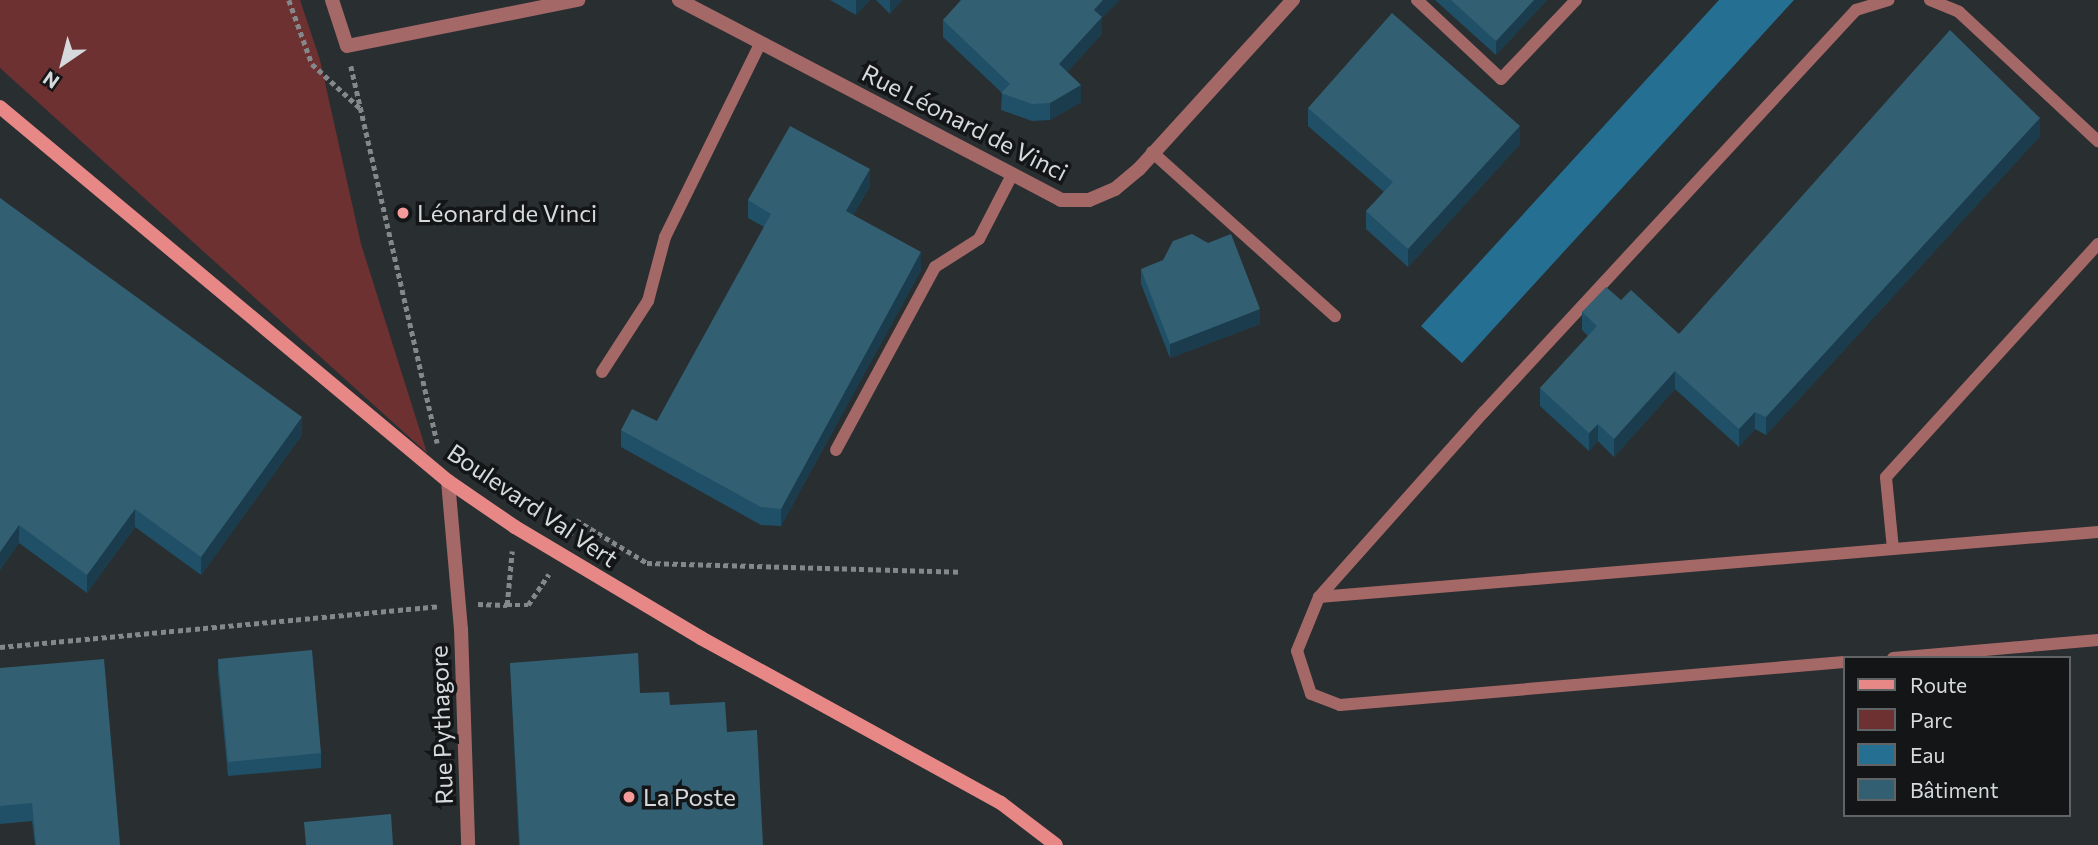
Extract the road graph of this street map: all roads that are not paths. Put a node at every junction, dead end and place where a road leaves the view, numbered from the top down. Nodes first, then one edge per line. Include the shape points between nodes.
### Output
1 (332, 0) edge
2 (578, 0) edge
3 (679, 0) edge
4 (1293, 0) edge
5 (1417, 0) edge
6 (1576, 0) edge
7 (1889, 0) edge
8 (1930, 0) edge
9 (761, 42) junction
10 (0, 107) edge
11 (2098, 141) edge
12 (1152, 152) junction
13 (1012, 175) junction
14 (2098, 244) edge
15 (1335, 316) dead end
16 (602, 372) dead end
17 (836, 450) dead end
18 (448, 481) junction
19 (2098, 532) edge
20 (1893, 549) junction
21 (1319, 597) junction
22 (2098, 640) edge
23 (1915, 656) edge
24 (1842, 662) edge
25 (468, 845) edge
26 (1056, 845) edge

1 - 2 street via 347,46
3 - 9 street, Rue Léonard de Vinci
4 - 12 street, Rue Léonard de Vinci
5 - 6 lane via 1501,79
7 - 21 lane via 1856,9
8 - 11 lane via 1959,12
9 - 13 street, Rue Léonard de Vinci
9 - 16 lane via 665,237 648,301
10 - 18 street, Boulevard Val Vert
12 - 13 street, Rue Léonard de Vinci via 1115,189 1089,200 1061,200
12 - 15 lane
13 - 17 lane via 979,239 930,264
14 - 20 lane via 1886,477
18 - 25 street, Rue Pythagore via 459,604
18 - 26 street, Boulevard Val Vert via 562,556 701,638 1001,803
19 - 20 lane
20 - 21 lane
21 - 24 lane via 1297,651 1311,694 1340,705
22 - 23 lane

